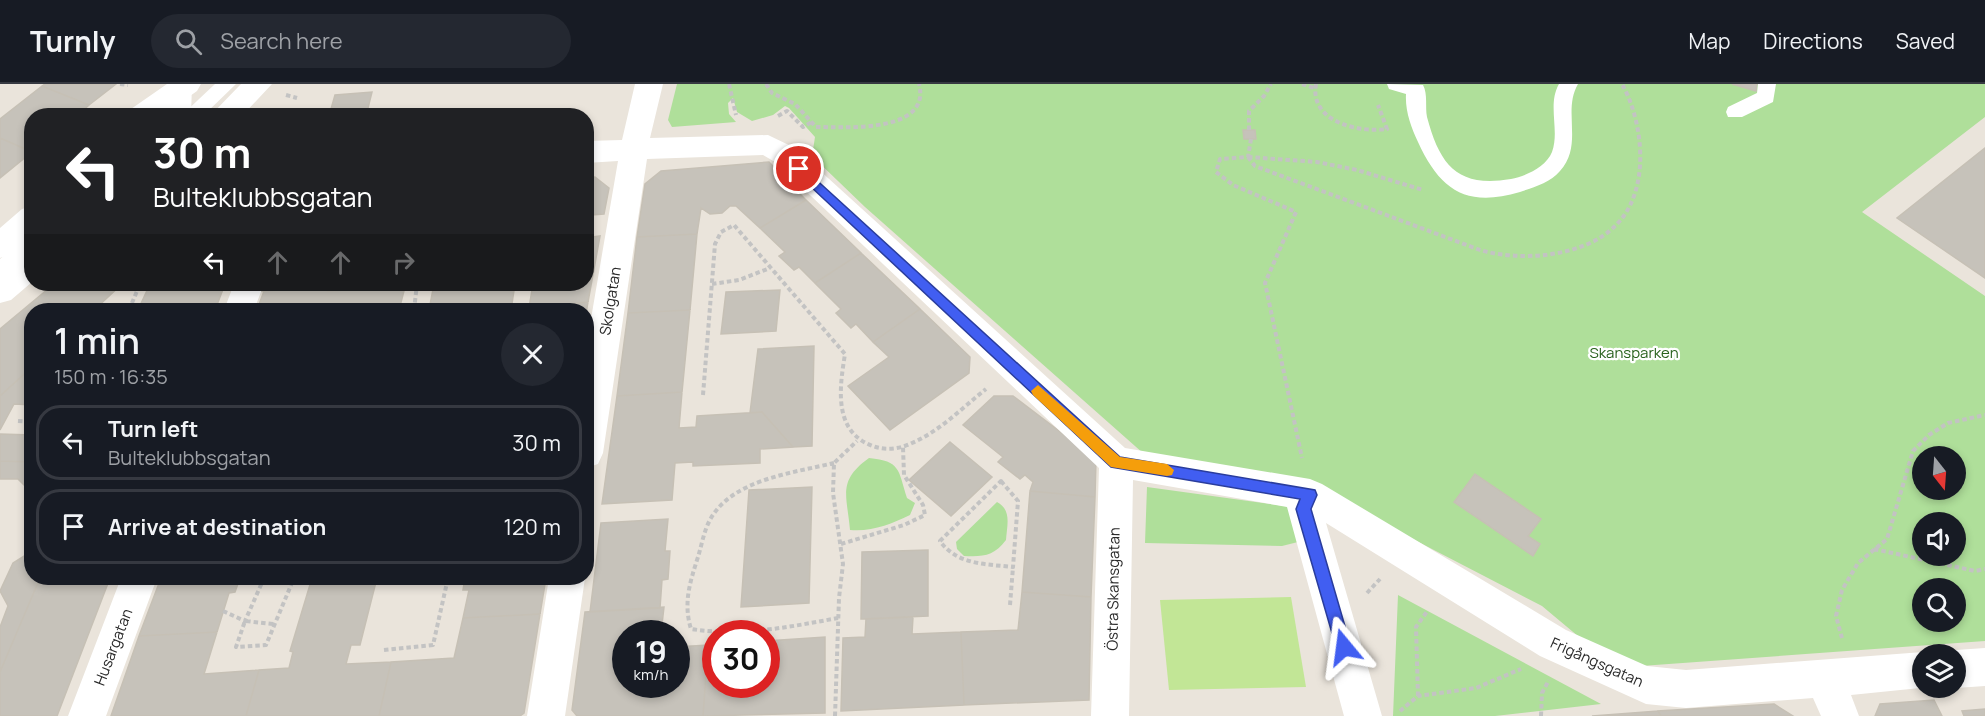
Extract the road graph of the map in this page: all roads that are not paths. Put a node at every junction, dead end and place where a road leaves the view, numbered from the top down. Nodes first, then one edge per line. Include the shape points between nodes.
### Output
1 (227, 84) edge
2 (258, 84) edge
3 (649, 84) edge
4 (1396, 84) edge
5 (1569, 84) edge
6 (1767, 84) edge
7 (182, 97) edge
8 (158, 108) edge
9 (199, 108) edge
10 (232, 108) edge
11 (1735, 112) dead end
12 (634, 148) junction
13 (594, 151) edge
14 (24, 225) edge
15 (0, 246) edge
16 (24, 251) edge
17 (0, 271) edge
18 (24, 271) edge
19 (0, 291) edge
20 (594, 402) edge
21 (1116, 462) junction
22 (1306, 479) junction
23 (135, 585) edge
24 (566, 585) edge
25 (1985, 667) edge
26 (1966, 668) edge
27 (1912, 672) edge
28 (1824, 679) junction
29 (87, 716) edge
30 (546, 716) edge
31 (1110, 716) edge
32 (1364, 716) edge
33 (1840, 716) edge

1 - 9 lane
2 - 10 street
3 - 12 street, Skolgatan
4 - 5 lane via 1416,90 1417,118 1443,172 1455,183 1469,188 1503,188 1530,181 1553,167 1563,148 1564,92
6 - 11 lane via 1766,97
7 - 8 street
12 - 13 street
12 - 20 street, Skolgatan
12 - 21 street via 744,144 768,146 785,154
14 - 15 street
16 - 17 lane
18 - 19 street
21 - 22 street
21 - 31 street, Östra Skansgatan
22 - 28 street, Frigångsgatan via 1552,643 1646,685 1686,689
22 - 32 street via 1304,509
23 - 29 street, Husargatan
24 - 30 street
25 - 26 street
27 - 28 street, Frigångsgatan
28 - 33 street

